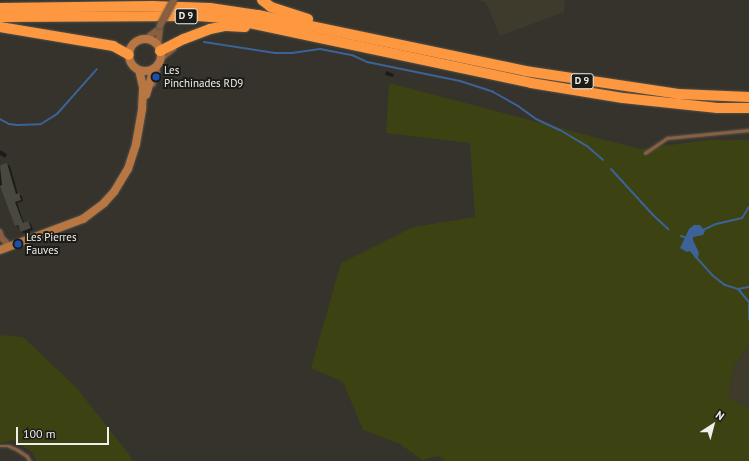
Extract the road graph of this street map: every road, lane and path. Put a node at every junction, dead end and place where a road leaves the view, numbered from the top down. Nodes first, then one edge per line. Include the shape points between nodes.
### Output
1 (174, 0) edge
2 (262, 0) edge
3 (0, 8) edge
4 (0, 17) edge
5 (0, 27) edge
6 (160, 28) junction
7 (146, 39) junction
8 (369, 48) junction
9 (418, 48) junction
10 (129, 55) junction
11 (158, 58) junction
12 (139, 70) junction
13 (636, 89) junction
14 (749, 91) edge
15 (749, 97) edge
16 (749, 108) edge
17 (142, 109) junction
18 (749, 130) edge
19 (645, 152) dead end
20 (0, 232) edge
21 (1, 240) edge
22 (4, 248) edge
23 (0, 446) edge
24 (30, 461) edge

1 - 6 street, bridge
2 - 9 highway via 280,11 314,22
3 - 9 highway, D 9 via 210,8 258,15
4 - 8 highway, D 9 via 220,17
5 - 10 highway via 113,46
6 - 7 street
6 - 11 street
7 - 10 street via 136,42
7 - 11 street
8 - 11 highway via 233,26 210,30 184,39
8 - 16 highway, D 9 via 531,82 623,98 717,108
9 - 13 highway, D 9 via 525,71
10 - 12 street via 132,64
11 - 12 street via 149,71
11 - 17 street
12 - 17 street via 143,87
13 - 14 highway
13 - 15 highway, D 9
17 - 22 street via 131,162 124,177 104,203 74,224
18 - 19 lane via 667,138
20 - 21 street
21 - 22 street via 6,242
23 - 24 lane via 18,450

